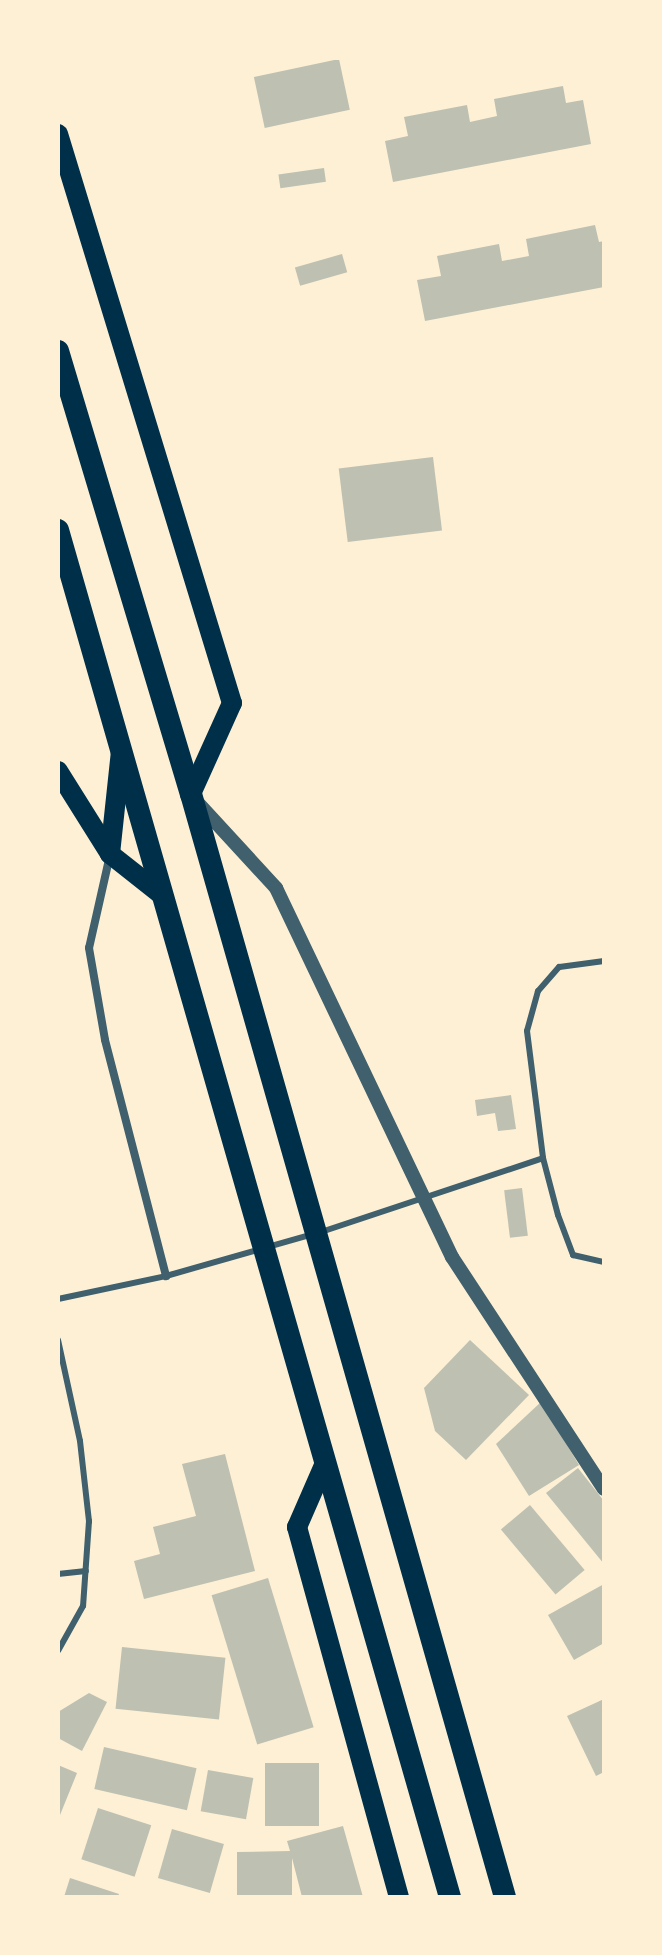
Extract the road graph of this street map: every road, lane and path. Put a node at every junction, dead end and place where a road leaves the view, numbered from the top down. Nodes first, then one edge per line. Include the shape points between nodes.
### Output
1 (58, 134) edge
2 (58, 351) edge
3 (58, 530) edge
4 (121, 750) junction
5 (58, 771) edge
6 (191, 794) junction
7 (110, 854) junction
8 (162, 895) junction
9 (604, 961) edge
10 (543, 1158) junction
11 (424, 1201) junction
12 (604, 1262) edge
13 (166, 1276) junction
14 (58, 1299) edge
15 (58, 1340) edge
16 (325, 1463) junction
17 (604, 1489) edge
18 (86, 1571) junction
19 (58, 1574) edge
20 (58, 1651) edge
21 (399, 1897) edge
22 (450, 1897) edge
23 (505, 1897) edge

1 - 6 main road via 232,703
2 - 6 highway
3 - 4 highway
4 - 7 main road
4 - 8 highway
5 - 7 main road
6 - 11 street via 276,888
6 - 23 highway
7 - 8 main road
7 - 13 street via 89,948 105,1040
8 - 16 highway
9 - 10 lane via 559,967 538,991 527,1031
10 - 11 lane
10 - 12 lane via 573,1255
11 - 13 lane
11 - 17 street via 513,1356
13 - 14 lane
15 - 18 lane via 80,1441 89,1521
16 - 21 main road via 297,1527
16 - 22 highway
18 - 19 lane
18 - 20 lane via 83,1606

